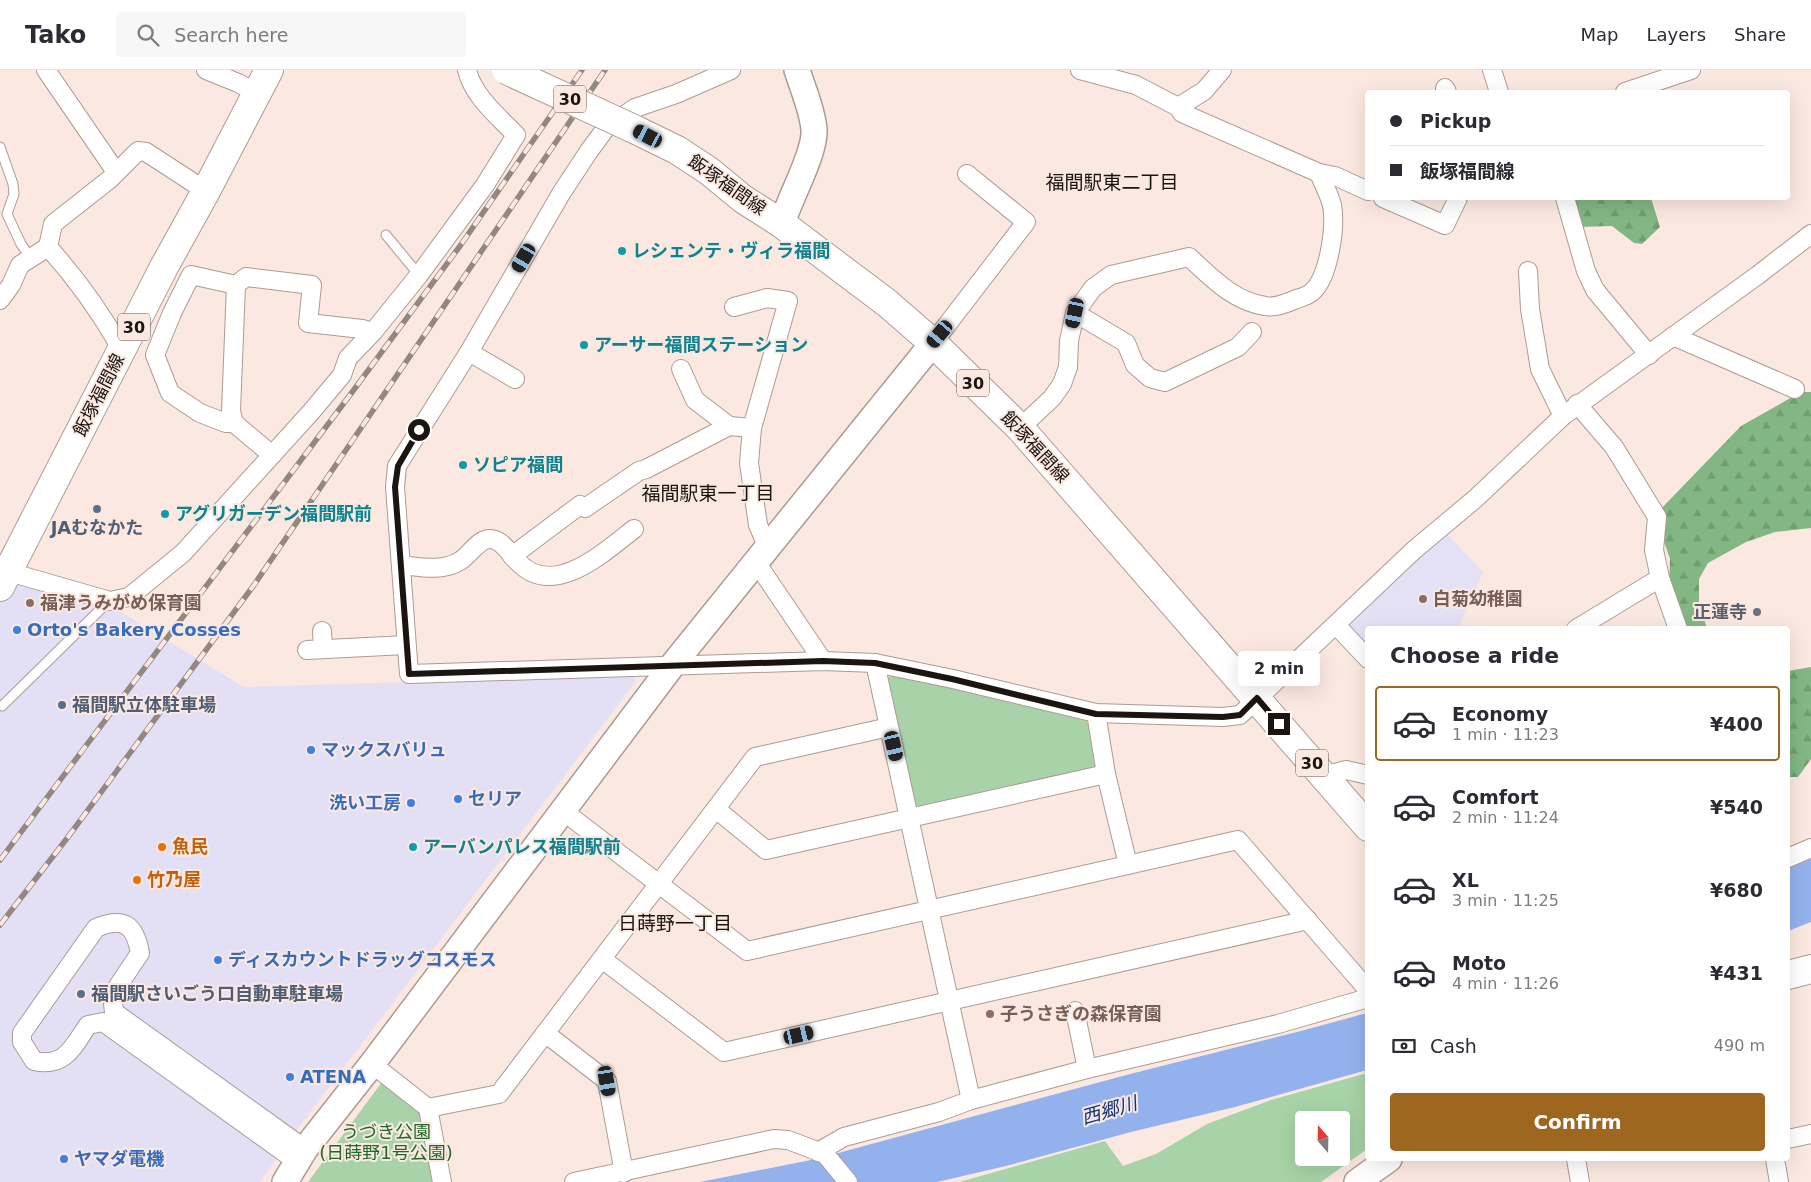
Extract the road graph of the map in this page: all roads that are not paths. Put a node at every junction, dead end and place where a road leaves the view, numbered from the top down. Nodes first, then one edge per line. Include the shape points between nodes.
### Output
1 (46, 70) edge
2 (206, 70) edge
3 (467, 70) edge
4 (506, 70) edge
5 (731, 70) edge
6 (797, 70) edge
7 (1080, 70) edge
8 (1222, 70) edge
9 (1492, 70) edge
10 (1691, 70) edge
11 (264, 82) edge
12 (1498, 90) edge
13 (1631, 90) edge
14 (1178, 107) junction
15 (0, 146) edge
16 (116, 172) junction
17 (1319, 173) junction
18 (967, 174) dead end
19 (1365, 190) edge
20 (206, 191) junction
21 (1388, 200) edge
22 (1457, 200) edge
23 (1566, 200) edge
24 (782, 224) junction
25 (1811, 234) edge
26 (386, 235) dead end
27 (48, 248) junction
28 (31, 258) junction
29 (1528, 272) dead end
30 (419, 275) junction
31 (236, 285) junction
32 (0, 300) edge
33 (734, 307) dead end
34 (1075, 313) junction
35 (373, 332) junction
36 (1252, 332) dead end
37 (1673, 336) junction
38 (932, 343) junction
39 (122, 350) junction
40 (469, 352) junction
41 (1649, 355) junction
42 (681, 369) dead end
43 (515, 379) dead end
44 (1795, 389) dead end
45 (1577, 404) junction
46 (1563, 416) junction
47 (234, 422) junction
48 (729, 426) junction
49 (752, 428) junction
50 (1020, 428) junction
51 (272, 454) junction
52 (634, 529) dead end
53 (762, 555) junction
54 (512, 556) junction
55 (401, 565) junction
56 (1660, 578) junction
57 (2, 583) edge
58 (110, 601) junction
59 (1336, 624) junction
60 (1581, 626) edge
61 (1677, 626) edge
62 (317, 643) dead end
63 (406, 645) junction
64 (1365, 656) edge
65 (823, 661) junction
66 (875, 663) junction
67 (671, 667) junction
68 (1257, 698) junction
69 (2, 706) dead end
70 (1096, 714) junction
71 (889, 727) junction
72 (1106, 774) junction
73 (1365, 774) edge
74 (1324, 776) junction
75 (716, 809) junction
76 (563, 811) junction
77 (910, 818) junction
78 (1365, 823) edge
79 (1811, 848) edge
80 (1790, 857) edge
81 (1128, 865) junction
82 (659, 884) junction
83 (929, 909) junction
84 (1308, 920) junction
85 (602, 959) junction
86 (1811, 968) edge
87 (1790, 974) edge
88 (1365, 986) edge
89 (1365, 999) edge
90 (949, 1001) junction
91 (1075, 1011) dead end
92 (545, 1033) junction
93 (372, 1064) junction
94 (1087, 1069) junction
95 (971, 1100) junction
96 (428, 1108) junction
97 (1811, 1134) edge
98 (1790, 1139) edge
99 (822, 1153) junction
100 (1387, 1161) edge
101 (1576, 1161) edge
102 (1775, 1161) edge
103 (295, 1164) edge
104 (624, 1172) junction
105 (1364, 1180) edge
106 (442, 1182) edge
107 (574, 1182) edge
108 (848, 1182) edge
109 (1580, 1182) edge
110 (1779, 1182) edge

1 - 16 street
2 - 11 street via 238,83
3 - 30 street via 479,95 516,134 486,185
4 - 24 main road, 飯塚福間線 / 30, bridge via 676,150
5 - 40 street via 635,108 606,128 562,192
6 - 24 street via 814,131
7 - 14 street via 1136,85
8 - 14 street via 1204,91
9 - 12 street
10 - 13 street
11 - 20 main road, 飯塚福間線 / 30
14 - 17 street via 1182,113
15 - 28 lane via 14,184 7,214
16 - 20 street via 138,151 146,152
16 - 27 street via 53,224
17 - 19 street via 1335,176
17 - 34 street via 1332,204 1333,226 1330,255 1312,293 1275,306 1248,302 1223,289 1189,258 1111,275 1093,288
18 - 38 street via 1026,222
20 - 39 main road, 飯塚福間線 / 30
21 - 22 street via 1445,225
23 - 41 street via 1586,272 1595,290
24 - 38 main road, 飯塚福間線 / 30 via 887,303
25 - 37 street
26 - 30 lane
27 - 28 street
27 - 39 street via 69,270
28 - 32 street via 20,265
29 - 46 street via 1530,309 1540,370
30 - 35 street
31 - 35 street via 246,278 312,285 308,323
31 - 47 street via 231,410
31 - 47 street via 191,275 155,355 170,393 200,413 226,423
33 - 49 street via 767,298 788,301
34 - 36 street via 1126,343 1134,364 1150,378 1165,382 1238,346
34 - 50 street via 1068,367 1062,384
35 - 51 street via 348,358 342,375
37 - 41 street
37 - 44 street
38 - 50 main road, 飯塚福間線 / 30
38 - 53 street
39 - 57 main road, 飯塚福間線 / 30
40 - 43 street
40 - 55 street via 398,466 395,487
41 - 45 street
42 - 48 street via 695,400
45 - 46 street
45 - 56 street via 1614,447 1657,516 1654,550
46 - 59 street
47 - 51 street
48 - 49 street
48 - 54 street via 639,471 585,508 580,505
49 - 53 street via 749,463
50 - 68 main road, 飯塚福間線 / 30
51 - 58 street via 183,553 129,597
52 - 54 street via 587,565 567,574 549,576 524,570
53 - 65 street
53 - 67 street
54 - 55 street via 493,539 485,540 460,561 440,569
55 - 63 street
56 - 60 street
56 - 61 street
57 - 58 street
58 - 69 lane
59 - 64 street
59 - 68 street
62 - 63 street
63 - 67 street via 409,674
65 - 66 street
65 - 67 street
66 - 70 street
66 - 71 street
67 - 76 street
68 - 70 street via 1240,715 1223,717
68 - 74 main road, 飯塚福間線 / 30
70 - 72 street
71 - 75 street via 755,757
71 - 77 street
72 - 77 street
72 - 81 street
73 - 74 street via 1346,770
74 - 78 main road, 飯塚福間線 / 30
75 - 77 street via 766,850
75 - 82 street
76 - 82 street
76 - 93 street
77 - 83 street
79 - 80 street
81 - 83 street
81 - 84 street via 1238,840
82 - 83 street via 747,951
82 - 85 street
83 - 90 street
84 - 88 street
84 - 90 street
85 - 90 street via 724,1052
85 - 92 street
86 - 87 main road
89 - 94 street via 1278,1024
90 - 95 street
91 - 94 street
92 - 96 street via 499,1094
92 - 104 street via 607,1081
93 - 96 street
93 - 103 street
94 - 95 street
95 - 99 street via 844,1137
96 - 106 street
97 - 98 street
99 - 104 street via 788,1140 774,1139
99 - 108 street
100 - 105 street
101 - 109 street
102 - 110 street
103 - 103 street via 104,1022 88,1025 69,1052 59,1059 47,1064 34,1061 22,1042 22,1032 96,928 121,922 132,928 138,939 140,954 112,995 114,1012
104 - 107 street

